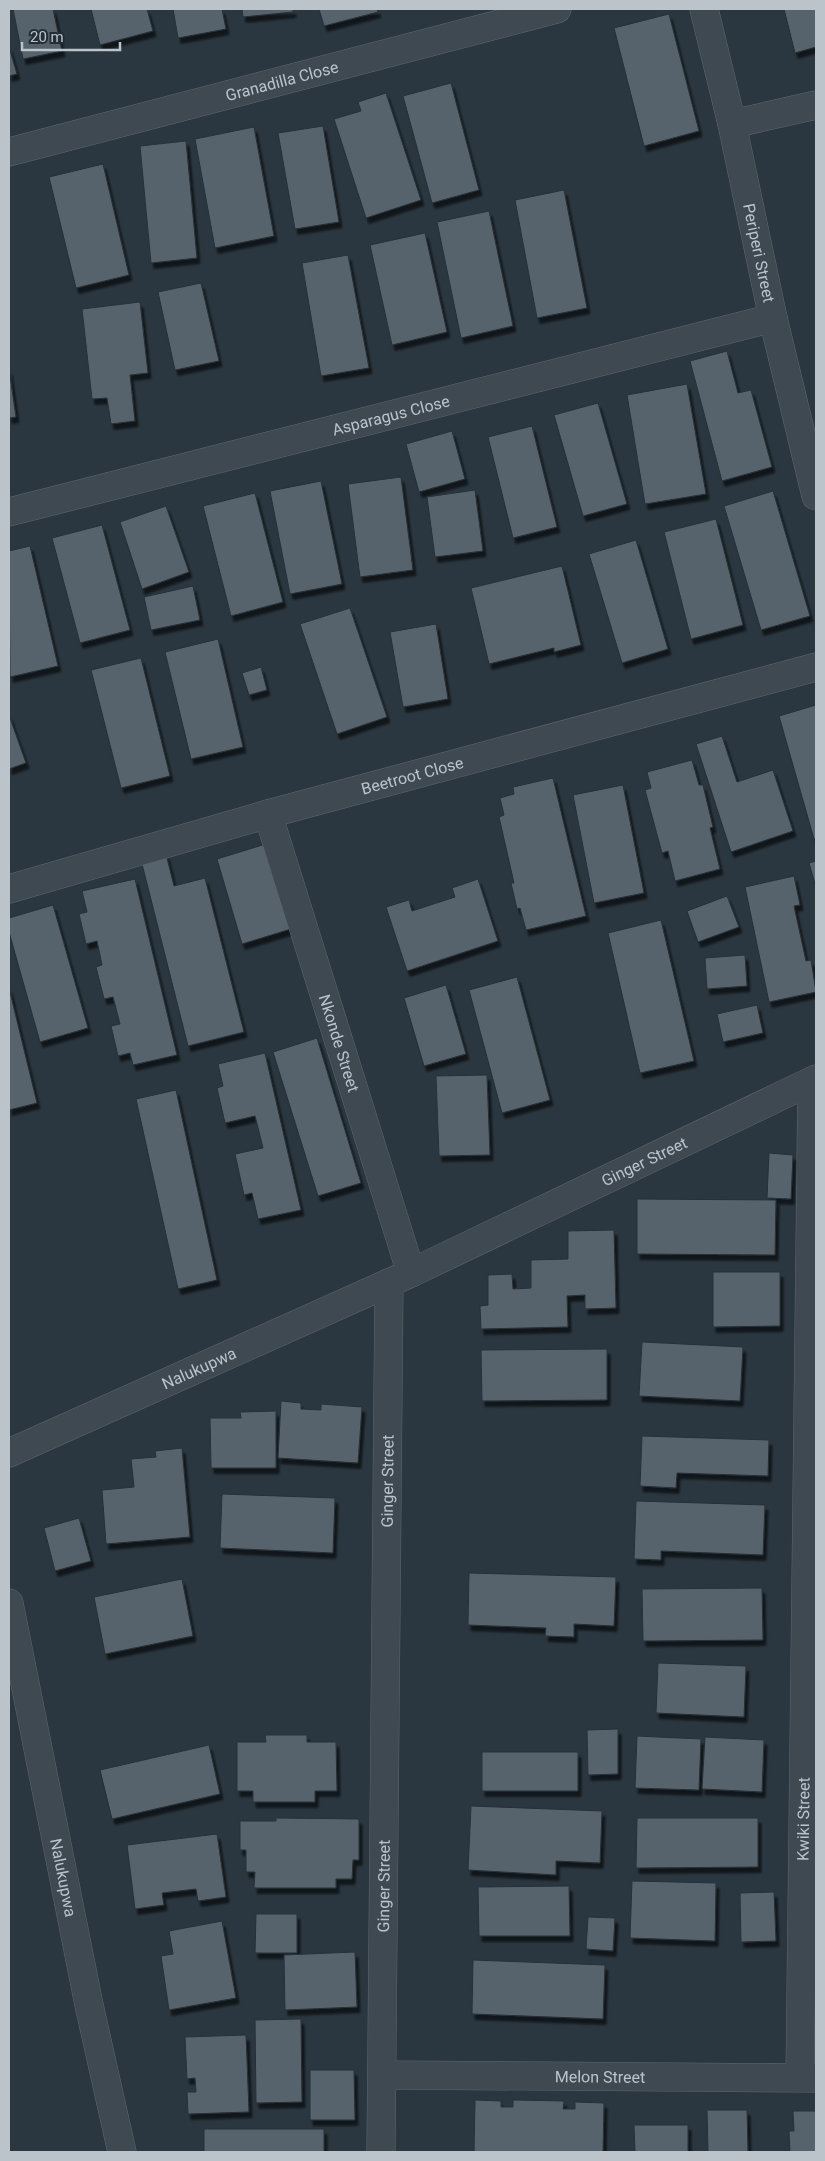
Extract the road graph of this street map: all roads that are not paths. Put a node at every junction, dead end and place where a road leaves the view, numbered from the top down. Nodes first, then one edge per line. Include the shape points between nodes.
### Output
1 (557, 9) edge
2 (704, 9) edge
3 (816, 105) edge
4 (732, 124) junction
5 (9, 152) edge
6 (773, 318) junction
7 (816, 496) edge
8 (9, 512) edge
9 (816, 667) edge
10 (268, 814) junction
11 (9, 889) edge
12 (814, 1080) edge
13 (400, 1278) junction
14 (9, 1453) edge
15 (9, 1603) edge
16 (809, 1769) edge
17 (384, 2075) junction
18 (808, 2078) edge
19 (122, 2152) edge
20 (381, 2152) edge

1 - 5 street, Granadilla Close
2 - 4 street, Periperi Street
3 - 4 street
4 - 6 street, Periperi Street
6 - 7 street, Periperi Street
6 - 8 street, Asparagus Close
9 - 10 street, Beetroot Close
10 - 11 street, Beetroot Close
10 - 13 street, Nkonde Street
12 - 13 street, Ginger Street
12 - 16 street, Kwiki Street
13 - 14 street, Nalukupwa
13 - 17 street, Ginger Street
15 - 19 street, Nalukupwa
16 - 18 street, Kwiki Street
17 - 18 street, Melon Street
17 - 20 street, Ginger Street

